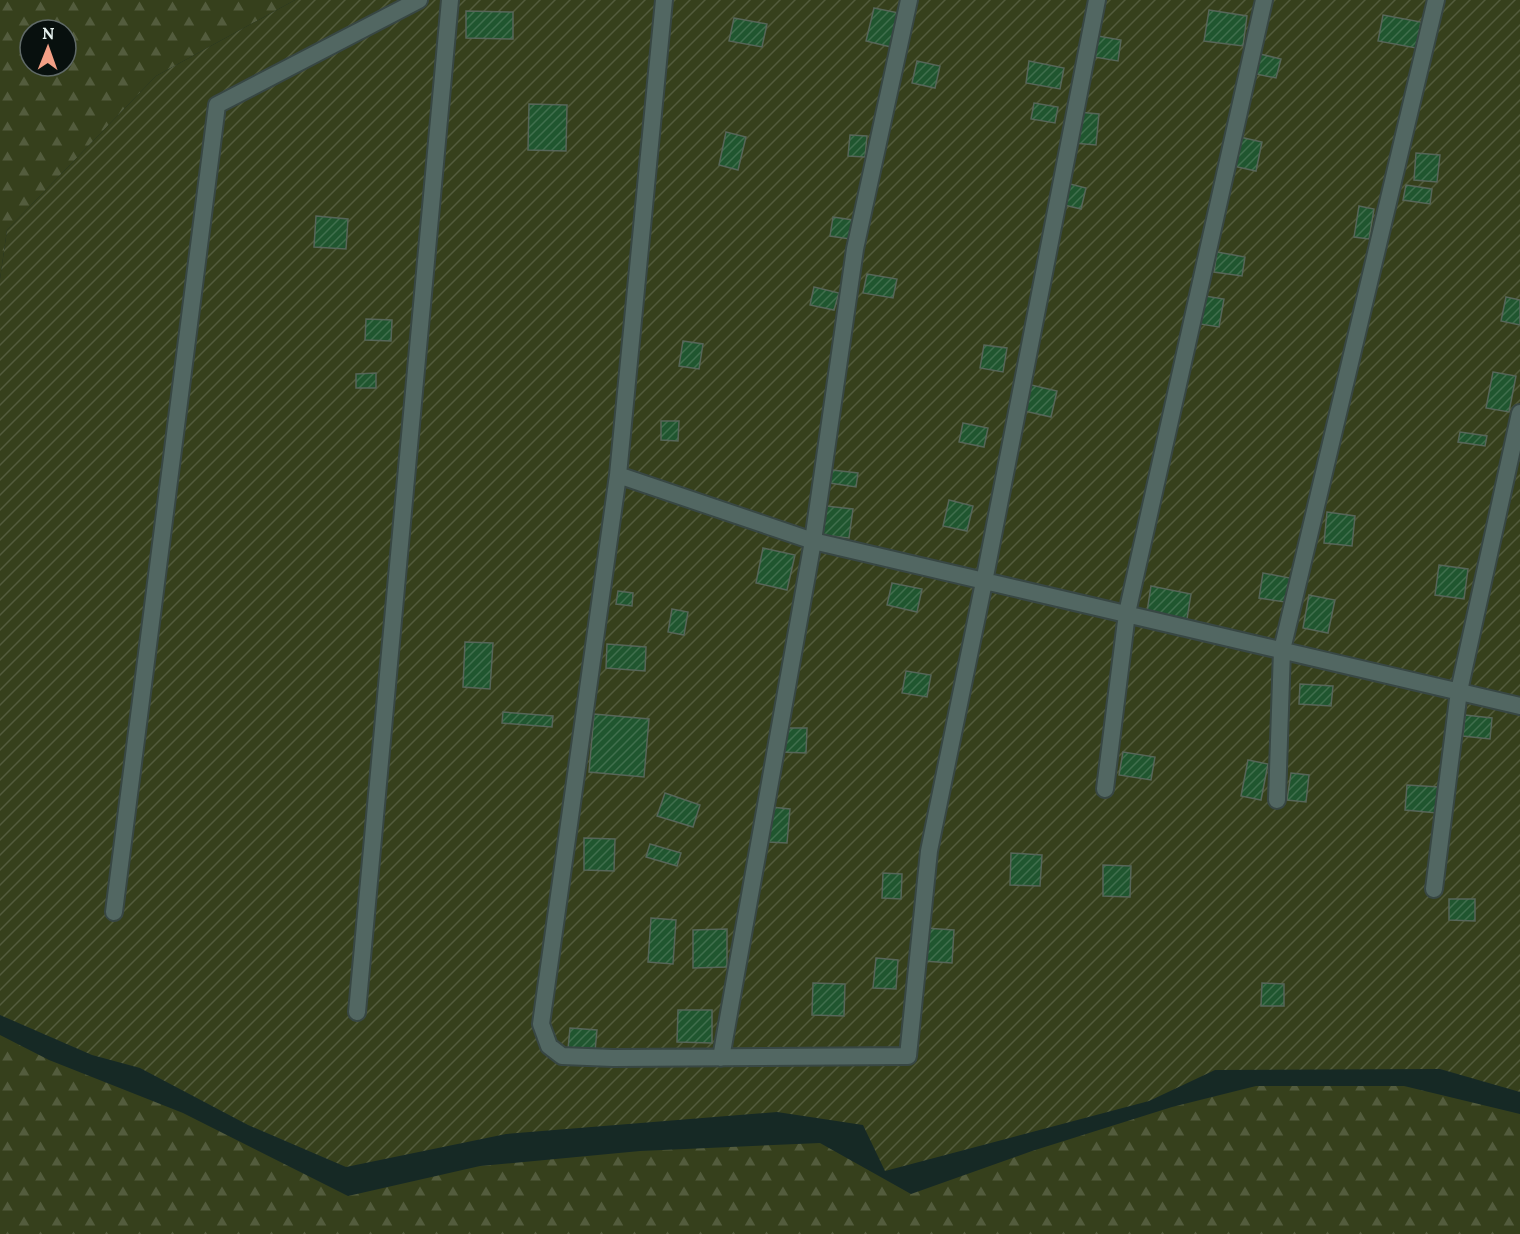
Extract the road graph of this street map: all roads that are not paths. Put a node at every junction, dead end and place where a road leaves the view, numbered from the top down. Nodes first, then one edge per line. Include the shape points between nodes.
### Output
1 (419, 0) edge
2 (450, 0) edge
3 (664, 0) edge
4 (909, 0) edge
5 (1097, 0) edge
6 (1264, 0) edge
7 (1436, 0) edge
8 (1520, 413) edge
9 (618, 475) junction
10 (813, 541) junction
11 (984, 582) junction
12 (1127, 614) junction
13 (1282, 650) junction
14 (1459, 691) junction
15 (1520, 706) edge
16 (1105, 789) dead end
17 (1277, 800) dead end
18 (1434, 889) dead end
19 (114, 912) dead end
20 (357, 1012) dead end
21 (721, 1058) junction

1 - 19 street via 218,105
2 - 20 street
3 - 9 street
4 - 10 street via 855,249
5 - 11 street
6 - 12 street
7 - 13 street
8 - 14 street
9 - 10 street
9 - 21 street via 541,1024 549,1046 562,1056
10 - 11 street
10 - 21 street
11 - 12 street
11 - 21 street via 928,851 908,1056
12 - 13 street
12 - 16 street
13 - 14 street
13 - 17 street
14 - 15 street
14 - 18 street

